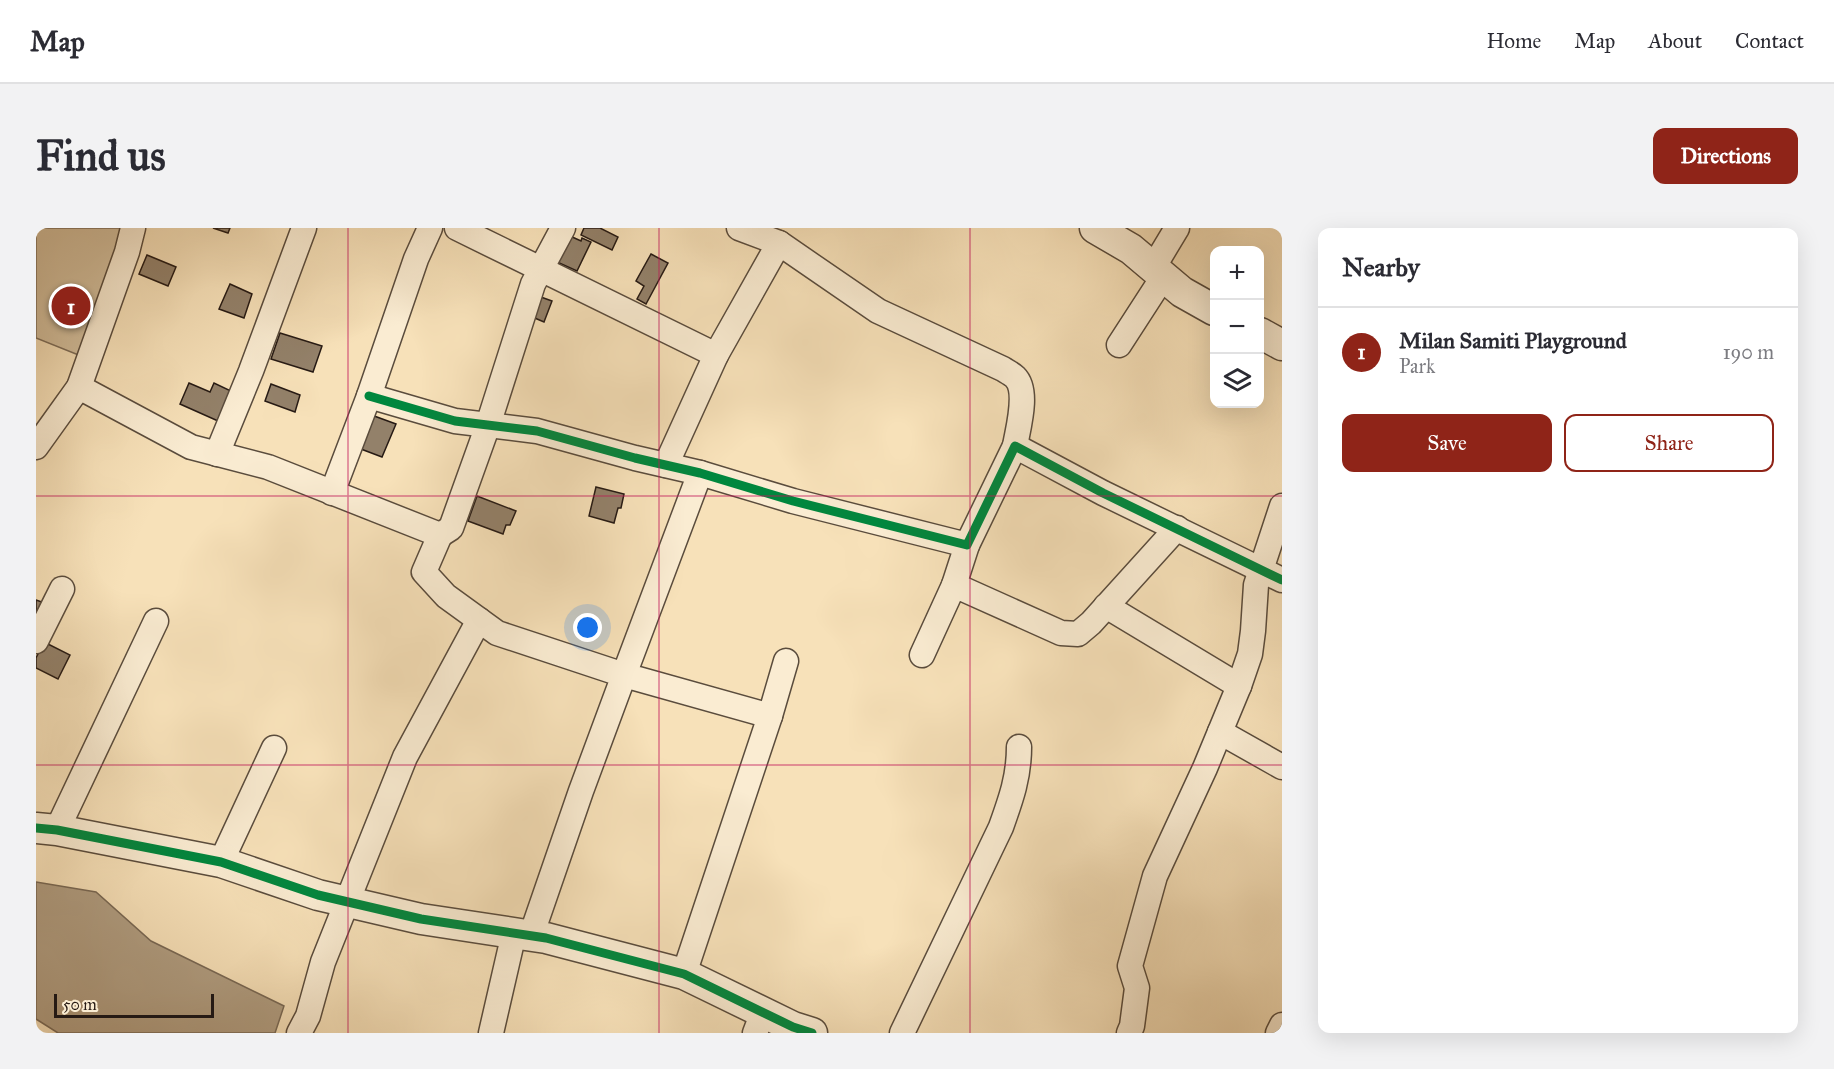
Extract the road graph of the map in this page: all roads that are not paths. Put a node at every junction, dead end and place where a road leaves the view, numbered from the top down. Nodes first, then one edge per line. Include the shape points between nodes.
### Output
1 (133, 228) edge
2 (304, 228) edge
3 (430, 228) edge
4 (457, 228) edge
5 (563, 228) edge
6 (739, 228) edge
7 (1095, 228) edge
8 (1177, 228) edge
9 (779, 243) junction
10 (542, 268) junction
11 (1158, 272) junction
12 (1210, 307) edge
13 (1264, 335) edge
14 (1119, 345) dead end
15 (1282, 345) edge
16 (716, 355) junction
17 (80, 387) junction
18 (369, 396) junction
19 (488, 425) junction
20 (1015, 446) junction
21 (36, 447) edge
22 (217, 454) junction
23 (666, 465) junction
24 (700, 473) junction
25 (332, 492) junction
26 (1282, 506) edge
27 (1177, 528) junction
28 (440, 535) junction
29 (967, 545) junction
30 (1272, 574) edge
31 (954, 585) junction
32 (62, 589) dead end
33 (1106, 606) junction
34 (479, 620) junction
35 (156, 621) dead end
36 (36, 640) edge
37 (921, 655) dead end
38 (786, 661) dead end
39 (624, 675) junction
40 (1239, 686) junction
41 (770, 716) junction
42 (1220, 732) junction
43 (1019, 747) dead end
44 (274, 748) dead end
45 (1282, 767) edge
46 (46, 829) edge
47 (221, 862) junction
48 (347, 902) junction
49 (523, 934) junction
50 (684, 974) junction
51 (759, 1023) edge
52 (1282, 1025) edge
53 (299, 1033) edge
54 (491, 1033) edge
55 (812, 1033) edge
56 (902, 1033) edge
57 (1129, 1033) edge
58 (1278, 1033) edge

1 - 17 street
2 - 22 street
3 - 18 street
4 - 10 street
5 - 10 street
6 - 9 street
7 - 11 street via 1131,249
8 - 11 street
9 - 16 street
9 - 20 street via 878,311 1015,377 1022,402
10 - 16 street
10 - 19 street via 533,284
11 - 12 street via 1182,292
11 - 14 street
13 - 15 street
16 - 23 street
17 - 21 street
17 - 22 street via 191,447
18 - 19 street via 455,421
18 - 25 street
19 - 23 street via 537,431
19 - 28 street via 451,528
20 - 27 street
20 - 29 street
22 - 25 street via 268,467
23 - 24 street
24 - 29 street
24 - 39 street
25 - 28 street
26 - 30 street
27 - 30 street
27 - 33 street
28 - 34 street via 424,572 446,596
29 - 31 street
30 - 40 street via 1256,585 1250,654
31 - 33 street via 1061,633 1078,634
31 - 37 street
32 - 36 street
33 - 40 street
34 - 39 street via 496,633
34 - 48 street via 405,757
35 - 46 street
38 - 41 street
39 - 41 street
39 - 49 street
40 - 42 street
41 - 50 street
42 - 45 street
42 - 57 street via 1155,876 1130,966 1137,988
43 - 56 street via 1013,793 1000,827
44 - 47 street
46 - 47 street
47 - 48 street
48 - 49 street via 420,919
48 - 53 street
49 - 50 street
49 - 54 street
50 - 51 street
51 - 55 street
52 - 58 street

